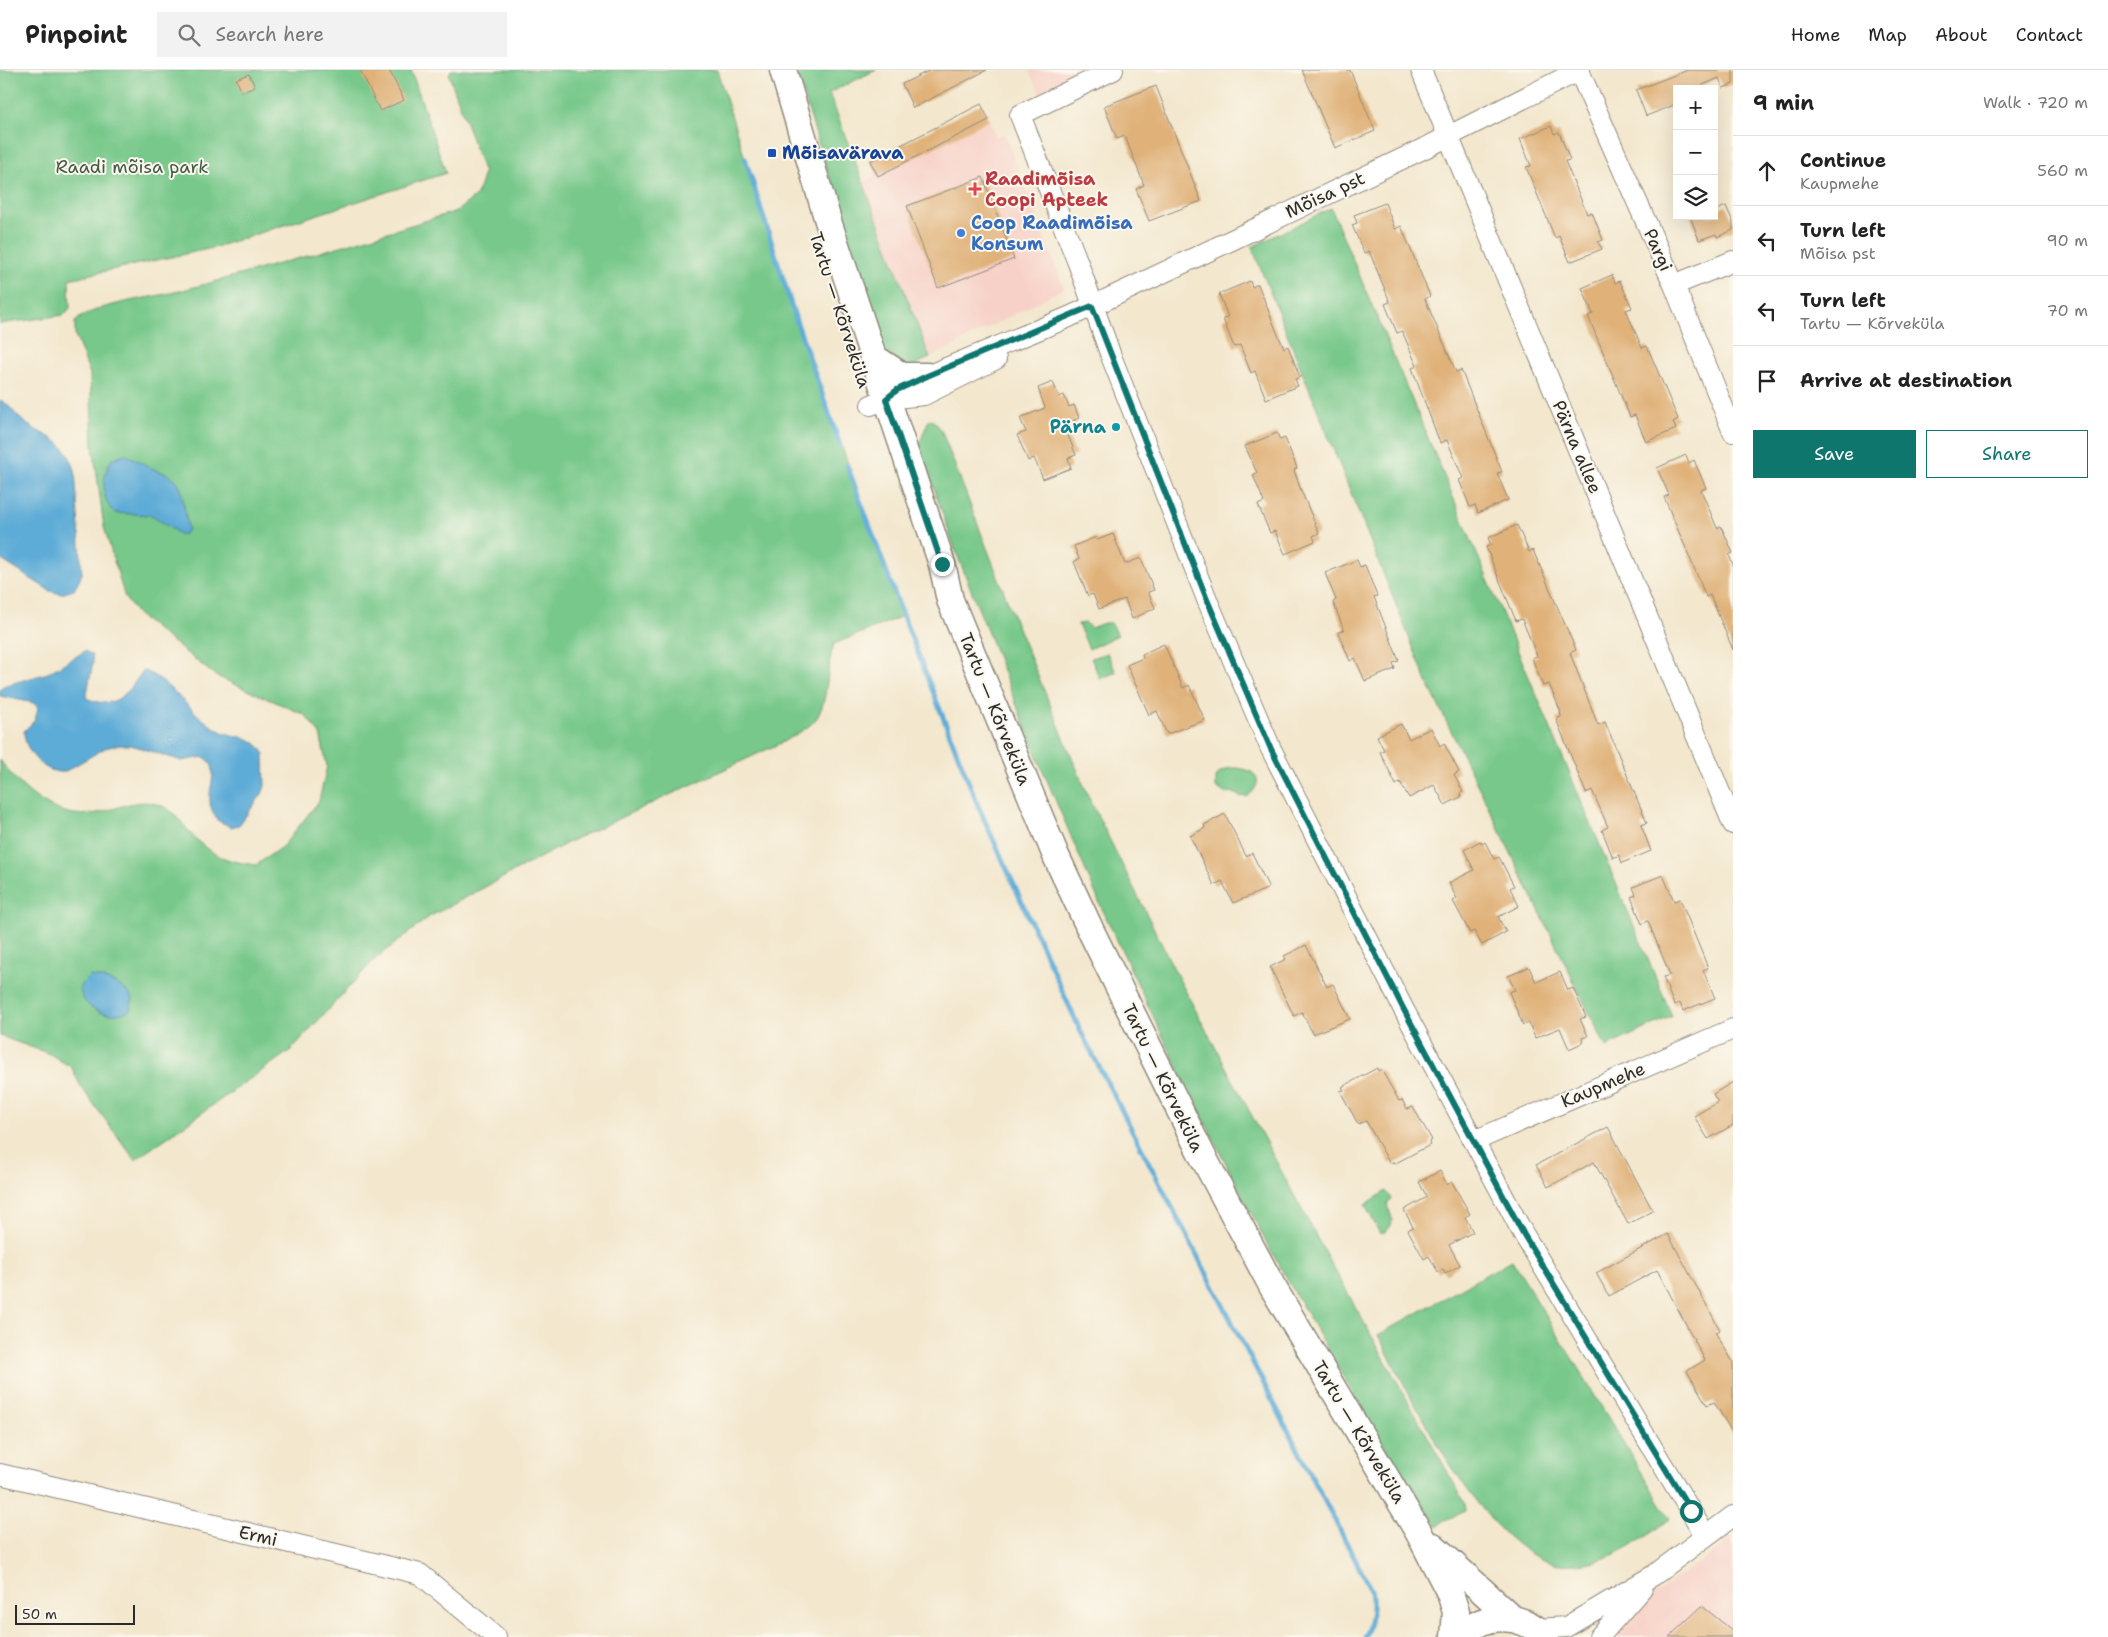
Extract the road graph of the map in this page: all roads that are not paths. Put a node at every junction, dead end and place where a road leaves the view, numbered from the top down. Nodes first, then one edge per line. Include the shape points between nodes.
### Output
1 (764, 70) edge
2 (783, 70) edge
3 (1114, 70) edge
4 (1421, 70) edge
5 (1579, 70) edge
6 (1448, 136) junction
7 (1733, 262) edge
8 (1674, 285) junction
9 (1092, 306) junction
10 (1069, 317) junction
11 (873, 357) junction
12 (927, 376) junction
13 (879, 402) junction
14 (1733, 432) edge
15 (1733, 824) edge
16 (1733, 1029) edge
17 (1474, 1141) junction
18 (0, 1474) edge
19 (1733, 1516) edge
20 (1420, 1533) junction
21 (1705, 1535) junction
22 (1654, 1575) junction
23 (1512, 1618) junction
24 (1542, 1633) edge
25 (496, 1637) edge
26 (1454, 1637) edge
27 (1461, 1637) edge
28 (1599, 1637) edge

1 - 13 main road, Tartu — Kõrveküla via 812,226
2 - 11 main road, Tartu — Kõrveküla
3 - 9 street via 1020,116
4 - 6 street, Pärna allee
5 - 6 street, Mõisa pst
5 - 8 street, Pargi
6 - 9 street, Mõisa pst
6 - 15 street, Pärna allee
7 - 8 street
8 - 14 street, Pargi
9 - 10 street, Mõisa pst
9 - 17 street via 1208,602 1271,749
10 - 12 street, Mõisa pst
10 - 13 street, Mõisa pst via 1032,340 924,395
11 - 12 main road via 902,376
11 - 13 main road, Tartu — Kõrveküla
12 - 13 street, Mõisa pst
13 - 20 main road, Tartu — Kõrveküla via 922,502 950,600 1056,856 1166,1086 1272,1286
16 - 17 street, Kaupmehe
17 - 21 street via 1532,1250
18 - 25 street, Ermi via 420,1574
19 - 21 street
20 - 23 main road, Tartu — Kõrveküla
20 - 26 main road, Tartu — Kõrveküla via 1450,1593 1456,1612
21 - 22 street
22 - 24 street via 1566,1626
22 - 28 street
23 - 24 main road via 1526,1622
23 - 27 main road via 1494,1618 1477,1624

